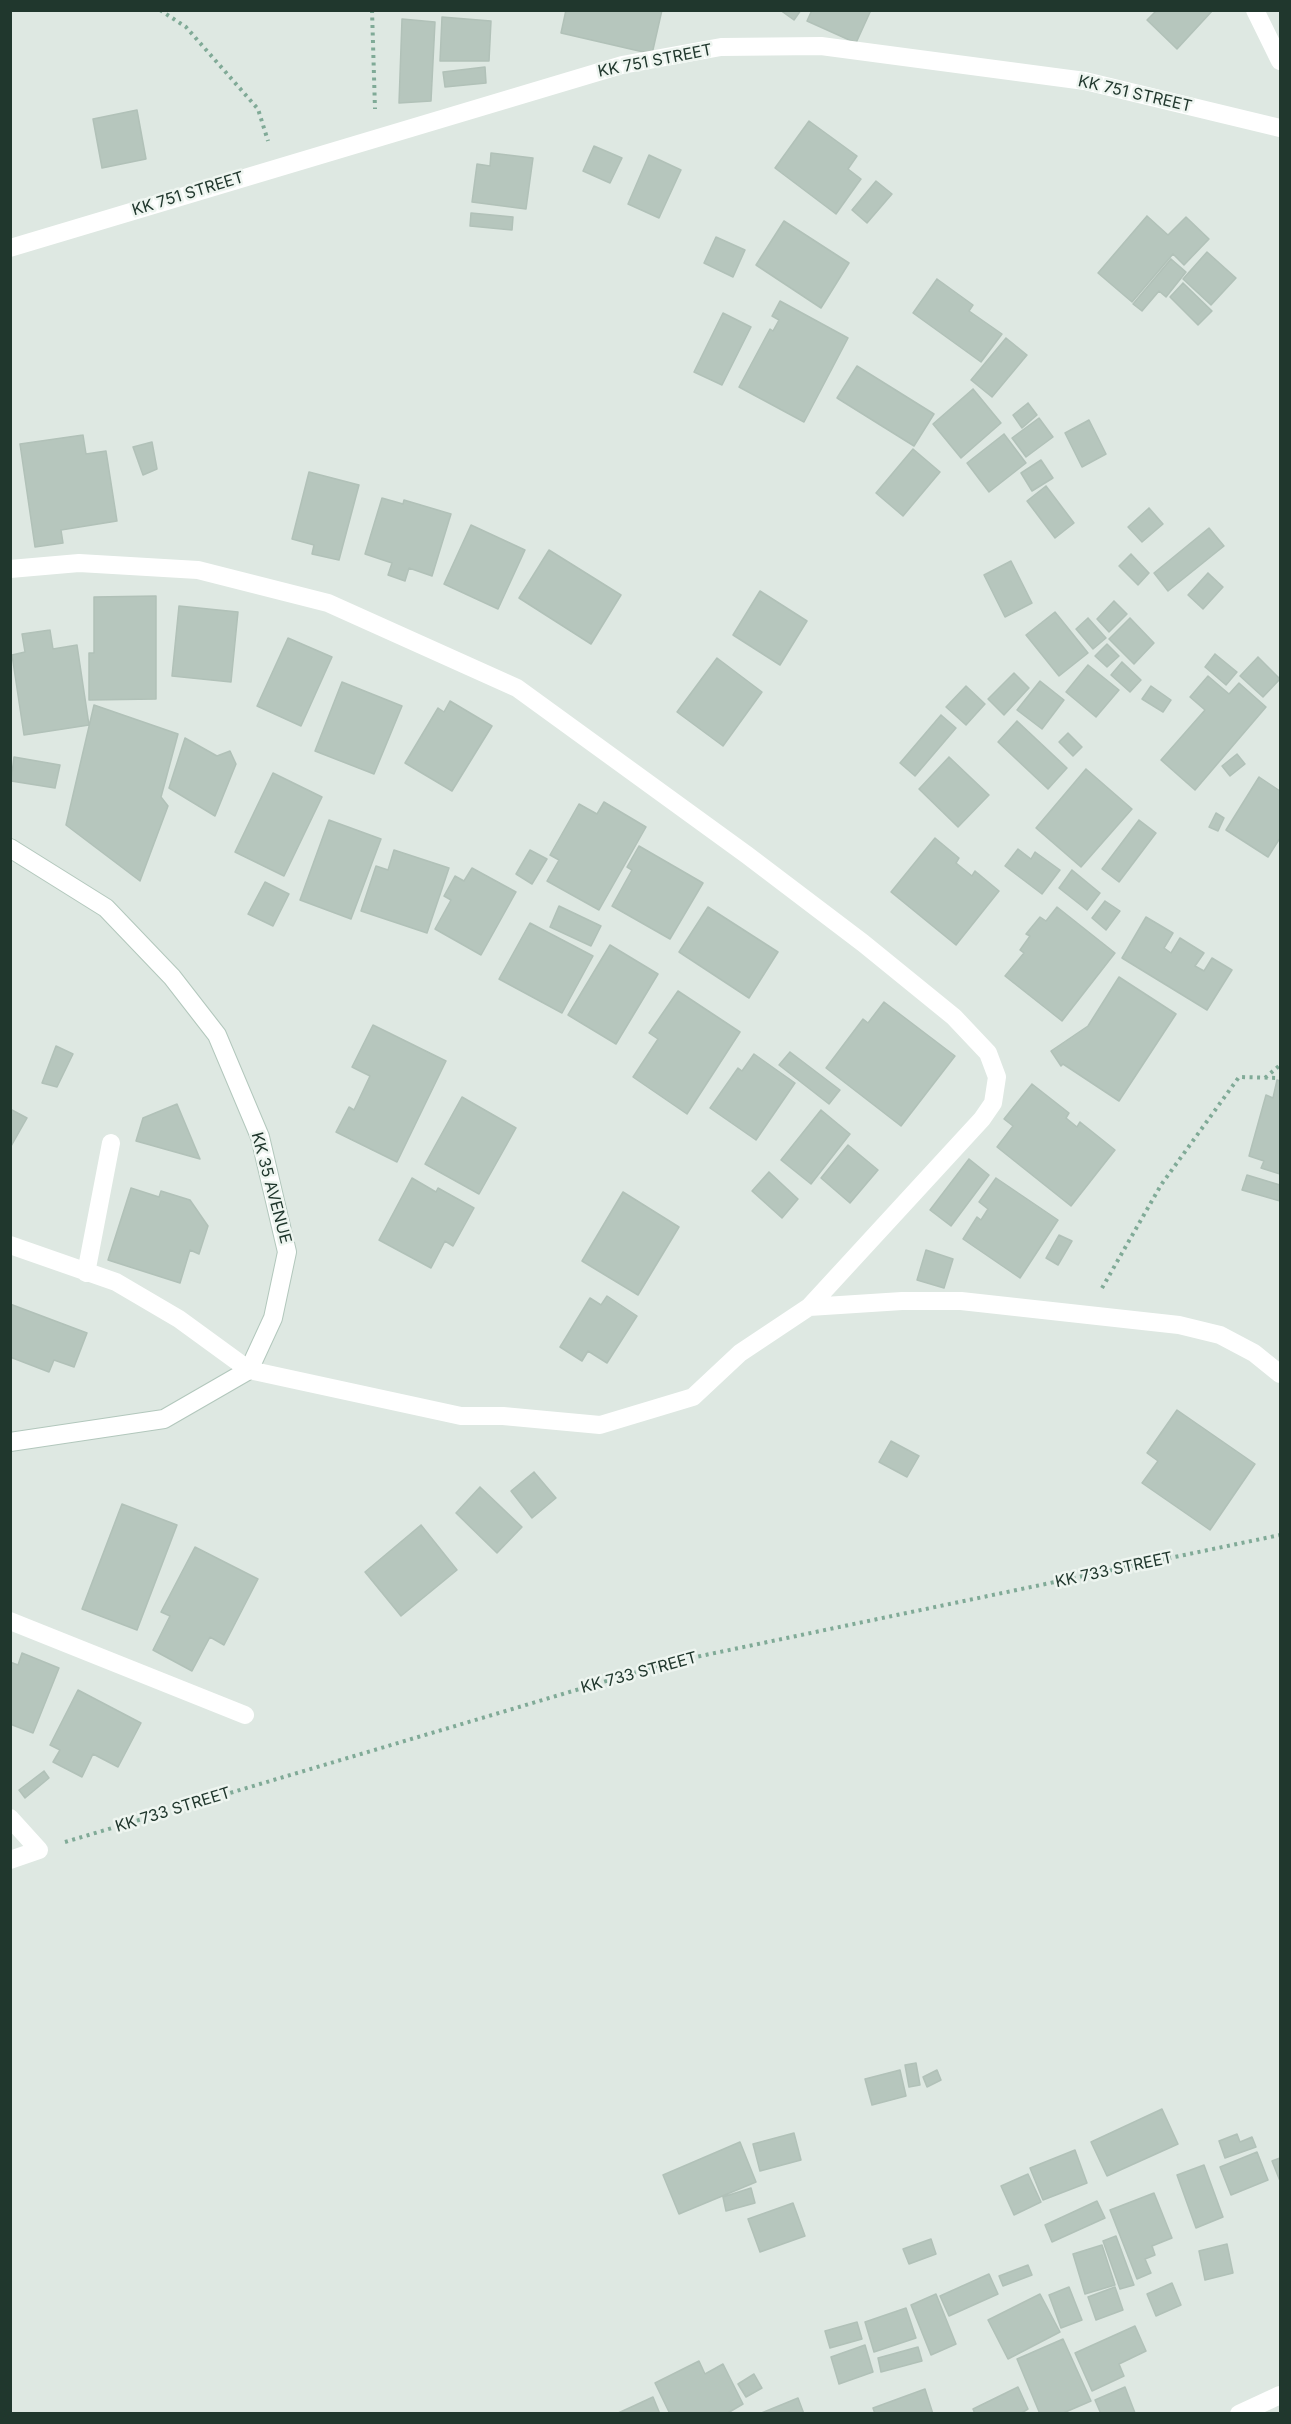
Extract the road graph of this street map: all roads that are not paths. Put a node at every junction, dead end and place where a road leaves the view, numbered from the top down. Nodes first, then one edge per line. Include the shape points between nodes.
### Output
1 (1255, 10) edge
2 (1281, 61) edge
3 (1281, 128) edge
4 (10, 248) edge
5 (10, 570) edge
6 (10, 848) edge
7 (111, 1143) dead end
8 (10, 1245) edge
9 (86, 1273) junction
10 (809, 1307) junction
11 (249, 1370) junction
12 (1281, 1374) edge
13 (10, 1442) edge
14 (10, 1621) edge
15 (245, 1715) dead end
16 (10, 1818) edge
17 (10, 1860) edge
18 (1281, 2395) edge
19 (1239, 2414) edge

1 - 2 street
3 - 4 street, KK 751 STREET via 1085,81 821,46 721,47 621,65
5 - 10 street via 79,563 198,570 328,603 517,688 747,855 954,1017 988,1053 997,1077 993,1103
6 - 11 street, KK 35 AVENUE via 106,908 172,977 217,1035 260,1137 287,1252 273,1318
7 - 9 street
8 - 9 street
9 - 11 street via 116,1282 179,1318
10 - 11 street via 740,1353 693,1397 600,1425 461,1416
10 - 12 street via 961,1301 1179,1325 1220,1335 1254,1353
11 - 13 street via 164,1419
14 - 15 street
16 - 17 street via 39,1850
18 - 19 street

